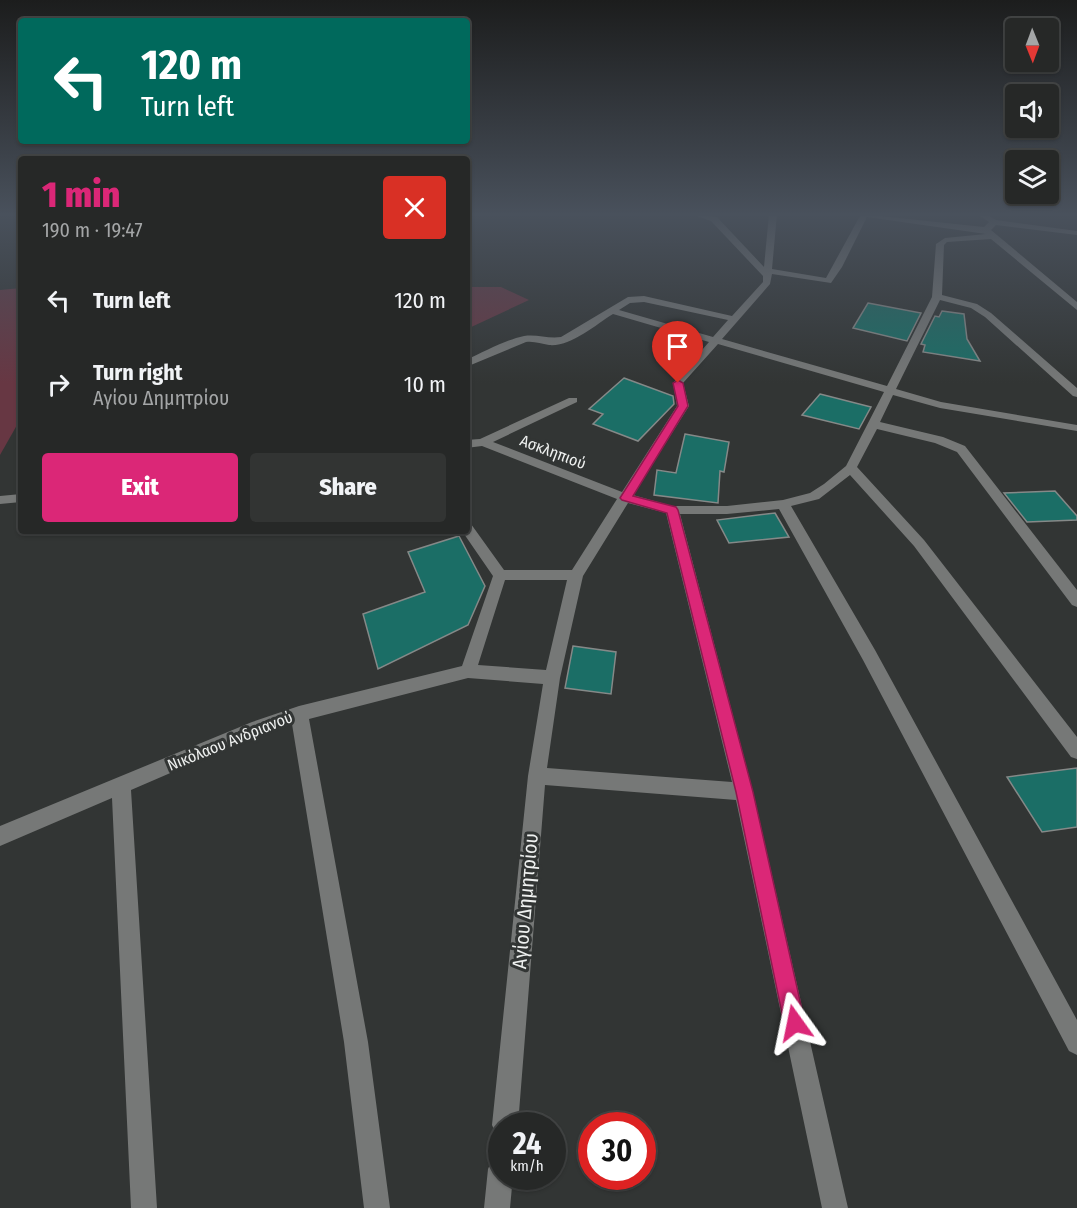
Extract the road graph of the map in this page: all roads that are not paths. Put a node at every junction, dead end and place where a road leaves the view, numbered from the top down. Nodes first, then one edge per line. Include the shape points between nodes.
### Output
1 (765, 270) edge
2 (835, 270) edge
3 (939, 270) edge
4 (1033, 270) edge
5 (768, 273) junction
6 (937, 297) junction
7 (1077, 307) edge
8 (610, 310) junction
9 (735, 320) junction
10 (716, 341) junction
11 (470, 362) edge
12 (889, 391) junction
13 (1077, 394) edge
14 (573, 400) dead end
15 (872, 424) junction
16 (1077, 428) edge
17 (483, 442) junction
18 (470, 444) edge
19 (851, 468) junction
20 (18, 498) edge
21 (626, 498) junction
22 (0, 500) edge
23 (783, 504) junction
24 (672, 510) junction
25 (470, 533) edge
26 (500, 575) junction
27 (576, 575) junction
28 (1077, 601) edge
29 (468, 671) junction
30 (552, 678) junction
31 (298, 714) junction
32 (1077, 751) edge
33 (537, 776) junction
34 (121, 786) junction
35 (744, 792) junction
36 (0, 836) edge
37 (1077, 1043) edge
38 (506, 1112) edge
39 (499, 1190) edge
40 (144, 1208) edge
41 (377, 1208) edge
42 (497, 1208) edge
43 (835, 1208) edge

1 - 5 street
2 - 5 street via 828,280 818,281
3 - 6 street
4 - 7 street
5 - 9 street via 767,282
6 - 12 street
6 - 13 street via 974,306 988,315
8 - 9 street via 628,300 644,299
8 - 10 street
8 - 11 street via 564,340 524,339
9 - 10 street
10 - 12 street
10 - 21 street via 678,383 683,406
12 - 15 street
12 - 16 street via 940,405
14 - 17 street
15 - 19 street
15 - 28 street via 961,449
17 - 18 street, Ασκληπιού
17 - 21 street, Ασκληπιού
19 - 23 street, Ασκληπιού via 814,496
19 - 32 street via 919,543
20 - 22 street
21 - 24 street, Ασκληπιού
21 - 27 street
23 - 24 street, Ασκληπιού
23 - 37 street via 869,654
24 - 35 street
25 - 26 street
26 - 27 street
26 - 29 street
27 - 30 street, Αγίου Δημητρίου
29 - 30 street, Νικόλαου Ανδριανού
29 - 31 street, Νικόλαου Ανδριανού
30 - 33 street, Αγίου Δημητρίου
31 - 34 street, Νικόλαου Ανδριανού
31 - 41 street via 356,1042
33 - 35 street
33 - 38 street, Αγίου Δημητρίου
34 - 36 street, Νικόλαου Ανδριανού
34 - 40 street
35 - 43 street
39 - 42 street

